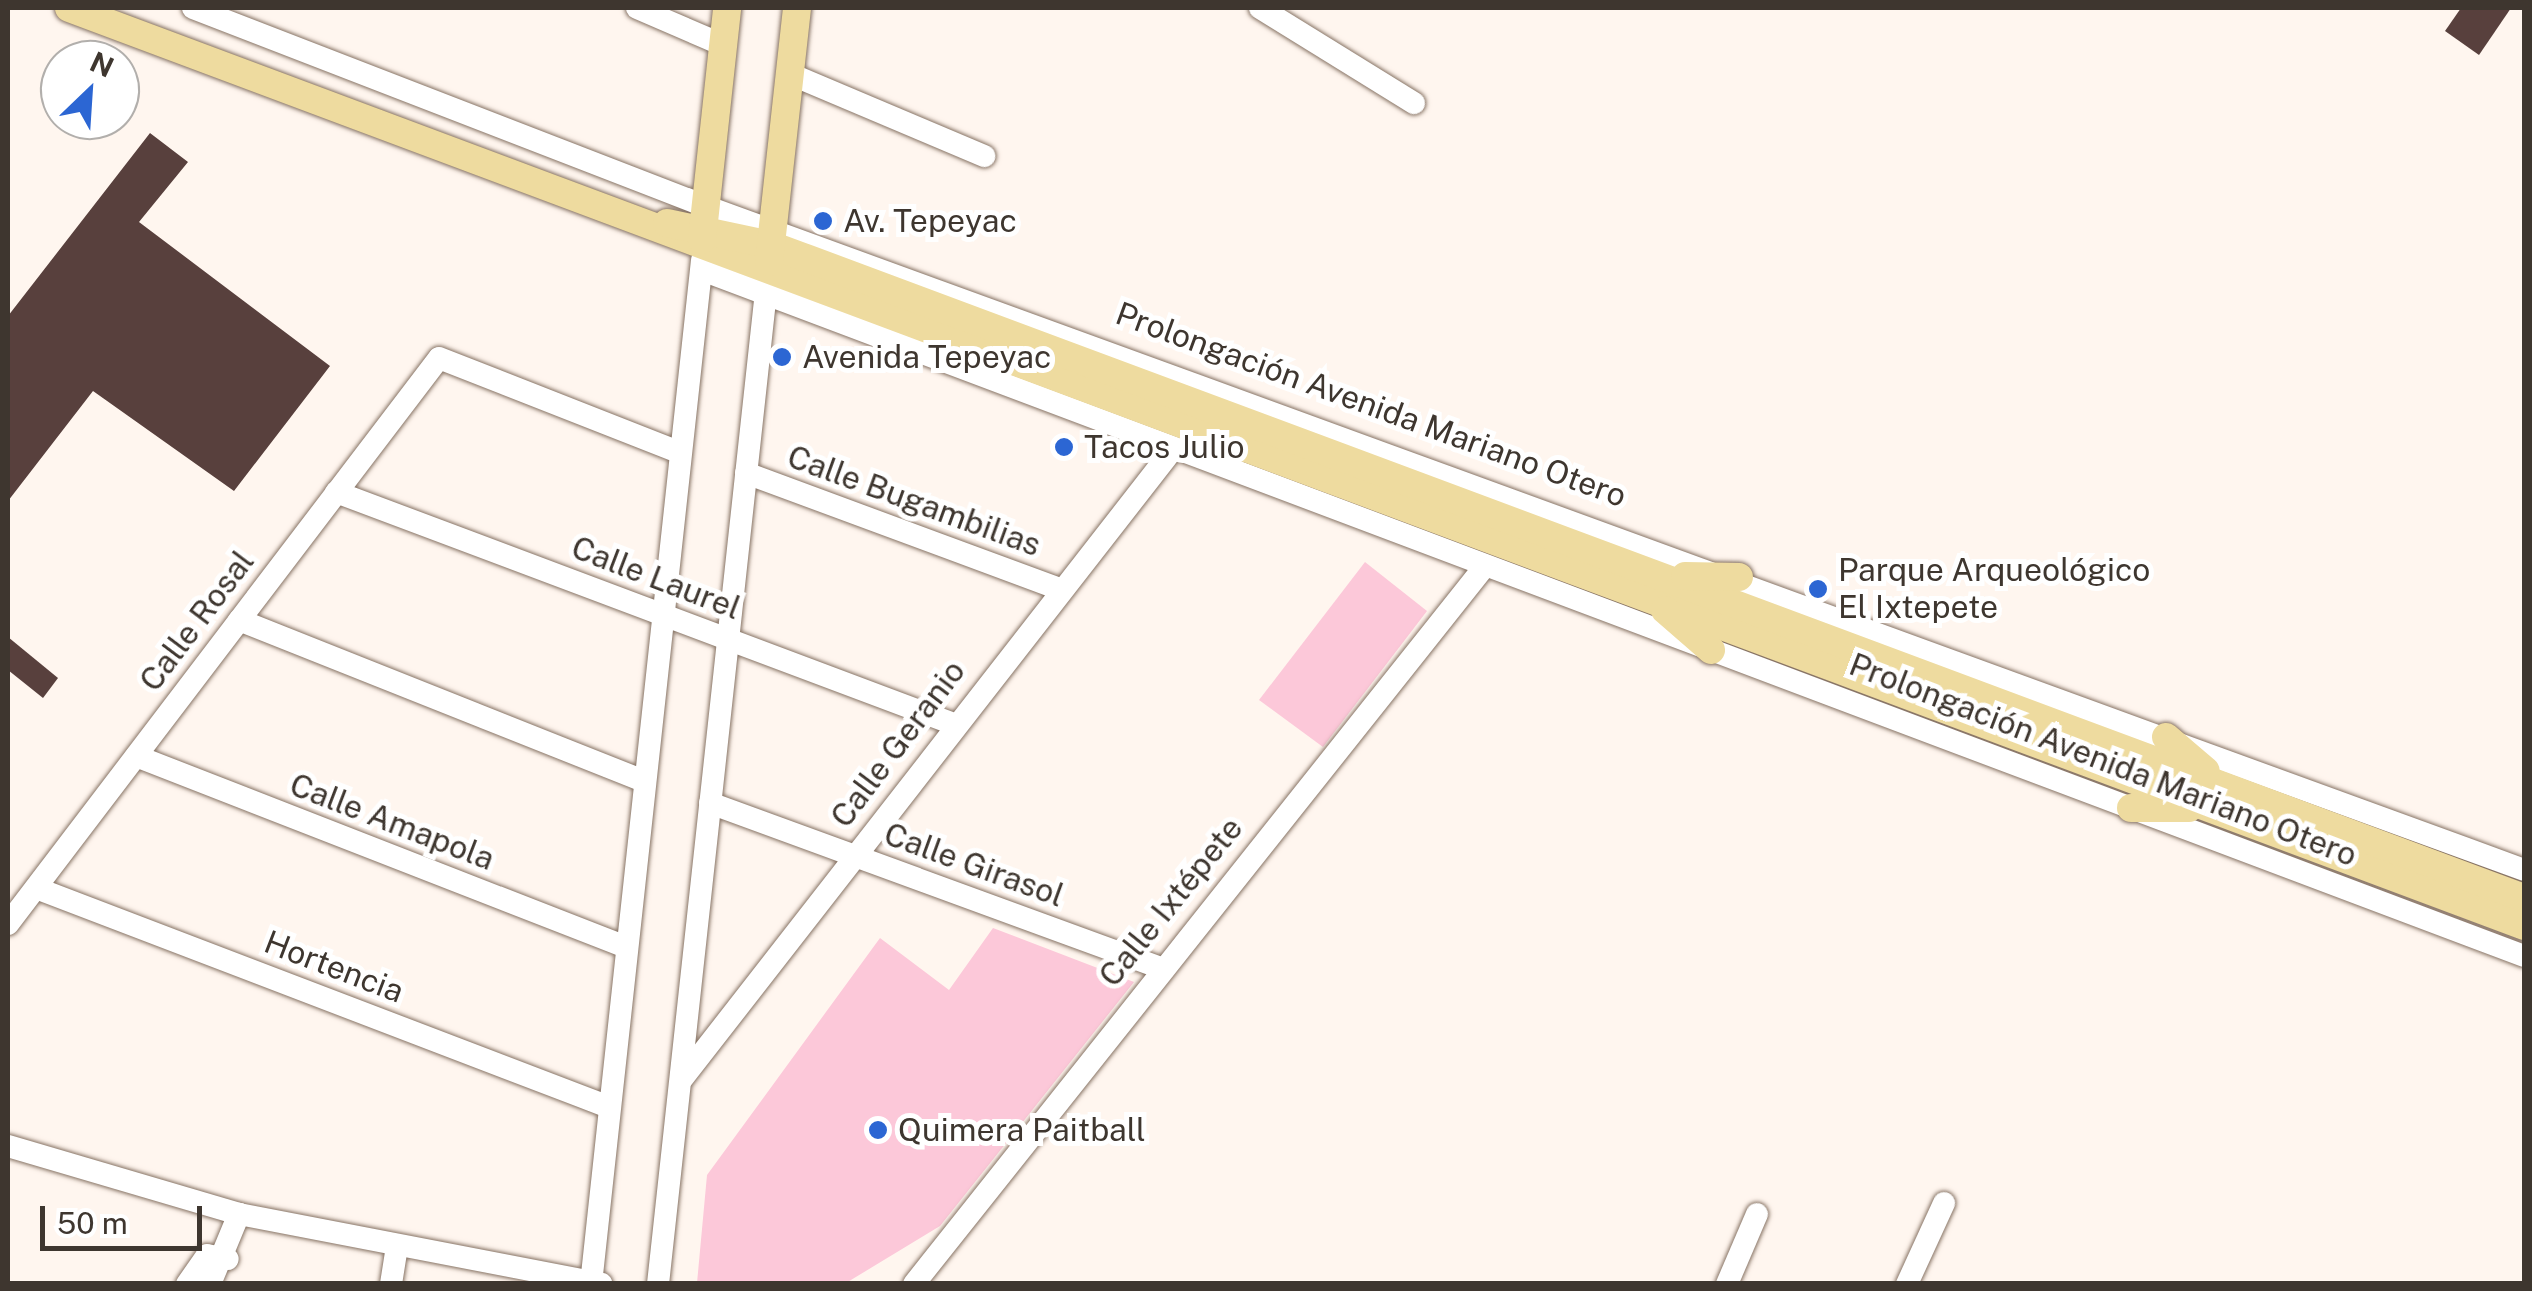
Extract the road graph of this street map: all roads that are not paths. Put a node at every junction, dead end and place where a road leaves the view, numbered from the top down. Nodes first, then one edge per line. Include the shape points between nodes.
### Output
1 (69, 8) edge
2 (193, 8) edge
3 (637, 8) edge
4 (727, 8) edge
5 (797, 8) edge
6 (1260, 8) edge
7 (723, 44) junction
8 (790, 74) junction
9 (1414, 103) dead end
10 (984, 156) dead end
11 (703, 237) junction
12 (770, 259) junction
13 (1174, 450) junction
14 (679, 452) junction
15 (746, 474) junction
16 (336, 492) junction
17 (1485, 566) junction
18 (1738, 577) junction
19 (1657, 588) junction
20 (1059, 589) junction
21 (661, 614) junction
22 (238, 620) junction
23 (728, 639) junction
24 (1711, 650) junction
25 (954, 724) junction
26 (2166, 737) junction
27 (136, 756) junction
28 (643, 781) junction
29 (2216, 797) junction
30 (710, 803) junction
31 (2130, 808) junction
32 (853, 856) junction
33 (2524, 870) edge
34 (36, 888) junction
35 (2472, 892) junction
36 (2524, 898) edge
37 (8, 924) edge
38 (2524, 926) edge
39 (626, 948) junction
40 (2524, 956) edge
41 (1158, 967) junction
42 (680, 1082) junction
43 (609, 1107) junction
44 (8, 1146) edge
45 (1944, 1203) dead end
46 (239, 1214) junction
47 (1756, 1214) dead end
48 (398, 1248) junction
49 (228, 1258) junction
50 (594, 1283) edge
51 (187, 1284) edge
52 (210, 1284) edge
53 (391, 1284) edge
54 (658, 1284) edge
55 (914, 1284) edge
56 (1728, 1284) edge
57 (1908, 1284) edge

1 - 11 main road, Prolongación Avenida Mariano Otero
2 - 11 street, Prolongación Avenida Mariano Otero
3 - 7 street
4 - 7 main road
5 - 8 main road
6 - 9 street
7 - 11 main road
8 - 10 street
8 - 12 main road
11 - 12 main road, Prolongación Avenida Mariano Otero
11 - 12 street, Prolongación Avenida Mariano Otero
11 - 14 street
12 - 13 street, Prolongación Avenida Mariano Otero
12 - 15 street
12 - 18 street, Prolongación Avenida Mariano Otero
12 - 19 main road, Prolongación Avenida Mariano Otero
13 - 17 street, Prolongación Avenida Mariano Otero
13 - 20 street, Calle Geranio
14 - 16 street, Calle Rosal via 439,358
14 - 21 street
15 - 20 street, Calle Bugambilias
15 - 23 street
16 - 21 street, Calle Laurel
16 - 22 street, Calle Rosal
17 - 24 street, Prolongación Avenida Mariano Otero
17 - 41 street, Calle Ixtépete
18 - 19 main road
18 - 26 street, Prolongación Avenida Mariano Otero
19 - 24 main road
19 - 29 main road, Prolongación Avenida Mariano Otero
20 - 25 street, Calle Geranio
21 - 23 street, Calle Laurel
21 - 28 street
22 - 27 street, Calle Rosal
22 - 28 street
23 - 25 street, Calle Laurel
23 - 30 street
24 - 31 street, Prolongación Avenida Mariano Otero
25 - 32 street, Calle Geranio
26 - 29 main road
26 - 33 street, Prolongación Avenida Mariano Otero
27 - 34 street, Calle Rosal
27 - 39 street, Calle Amapola
28 - 39 street
29 - 31 main road
29 - 35 main road, Prolongación Avenida Mariano Otero
30 - 32 street, Calle Girasol
30 - 42 street
31 - 40 street, Prolongación Avenida Mariano Otero
32 - 41 street, Calle Girasol
32 - 42 street, Calle Geranio
34 - 37 street, Calle Rosal
34 - 43 street, Hortencia
35 - 36 main road
35 - 38 main road
39 - 43 street
41 - 55 street, Calle Ixtépete
42 - 54 street
43 - 50 street
44 - 46 street
45 - 57 street
46 - 48 street
46 - 49 street
47 - 56 street
48 - 50 street
48 - 53 street
49 - 51 street via 208,1255
49 - 52 street

